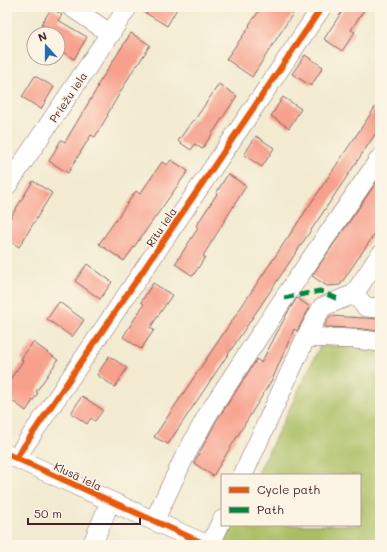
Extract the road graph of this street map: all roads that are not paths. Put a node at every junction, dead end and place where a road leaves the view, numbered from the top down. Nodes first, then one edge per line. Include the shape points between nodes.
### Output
1 (71, 7) edge
2 (128, 7) edge
3 (322, 7) edge
4 (111, 34) junction
5 (380, 158) edge
6 (7, 186) edge
7 (380, 255) edge
8 (354, 294) junction
9 (380, 308) edge
10 (306, 337) junction
11 (380, 342) edge
12 (12, 456) edge
13 (243, 474) edge
14 (110, 502) junction
15 (154, 521) junction
16 (221, 522) edge
17 (92, 545) edge
18 (207, 545) edge
19 (210, 545) edge

1 - 4 street
2 - 4 street, Priežu iela
3 - 12 street, Rītu iela
4 - 6 street, Priežu iela
5 - 15 street via 208,414
7 - 8 street
8 - 9 street via 366,307
8 - 10 street via 322,307
10 - 11 street
10 - 13 street
12 - 14 street, Klusā iela
14 - 15 street, Klusā iela
14 - 17 street
15 - 18 street, Klusā iela
16 - 19 street

